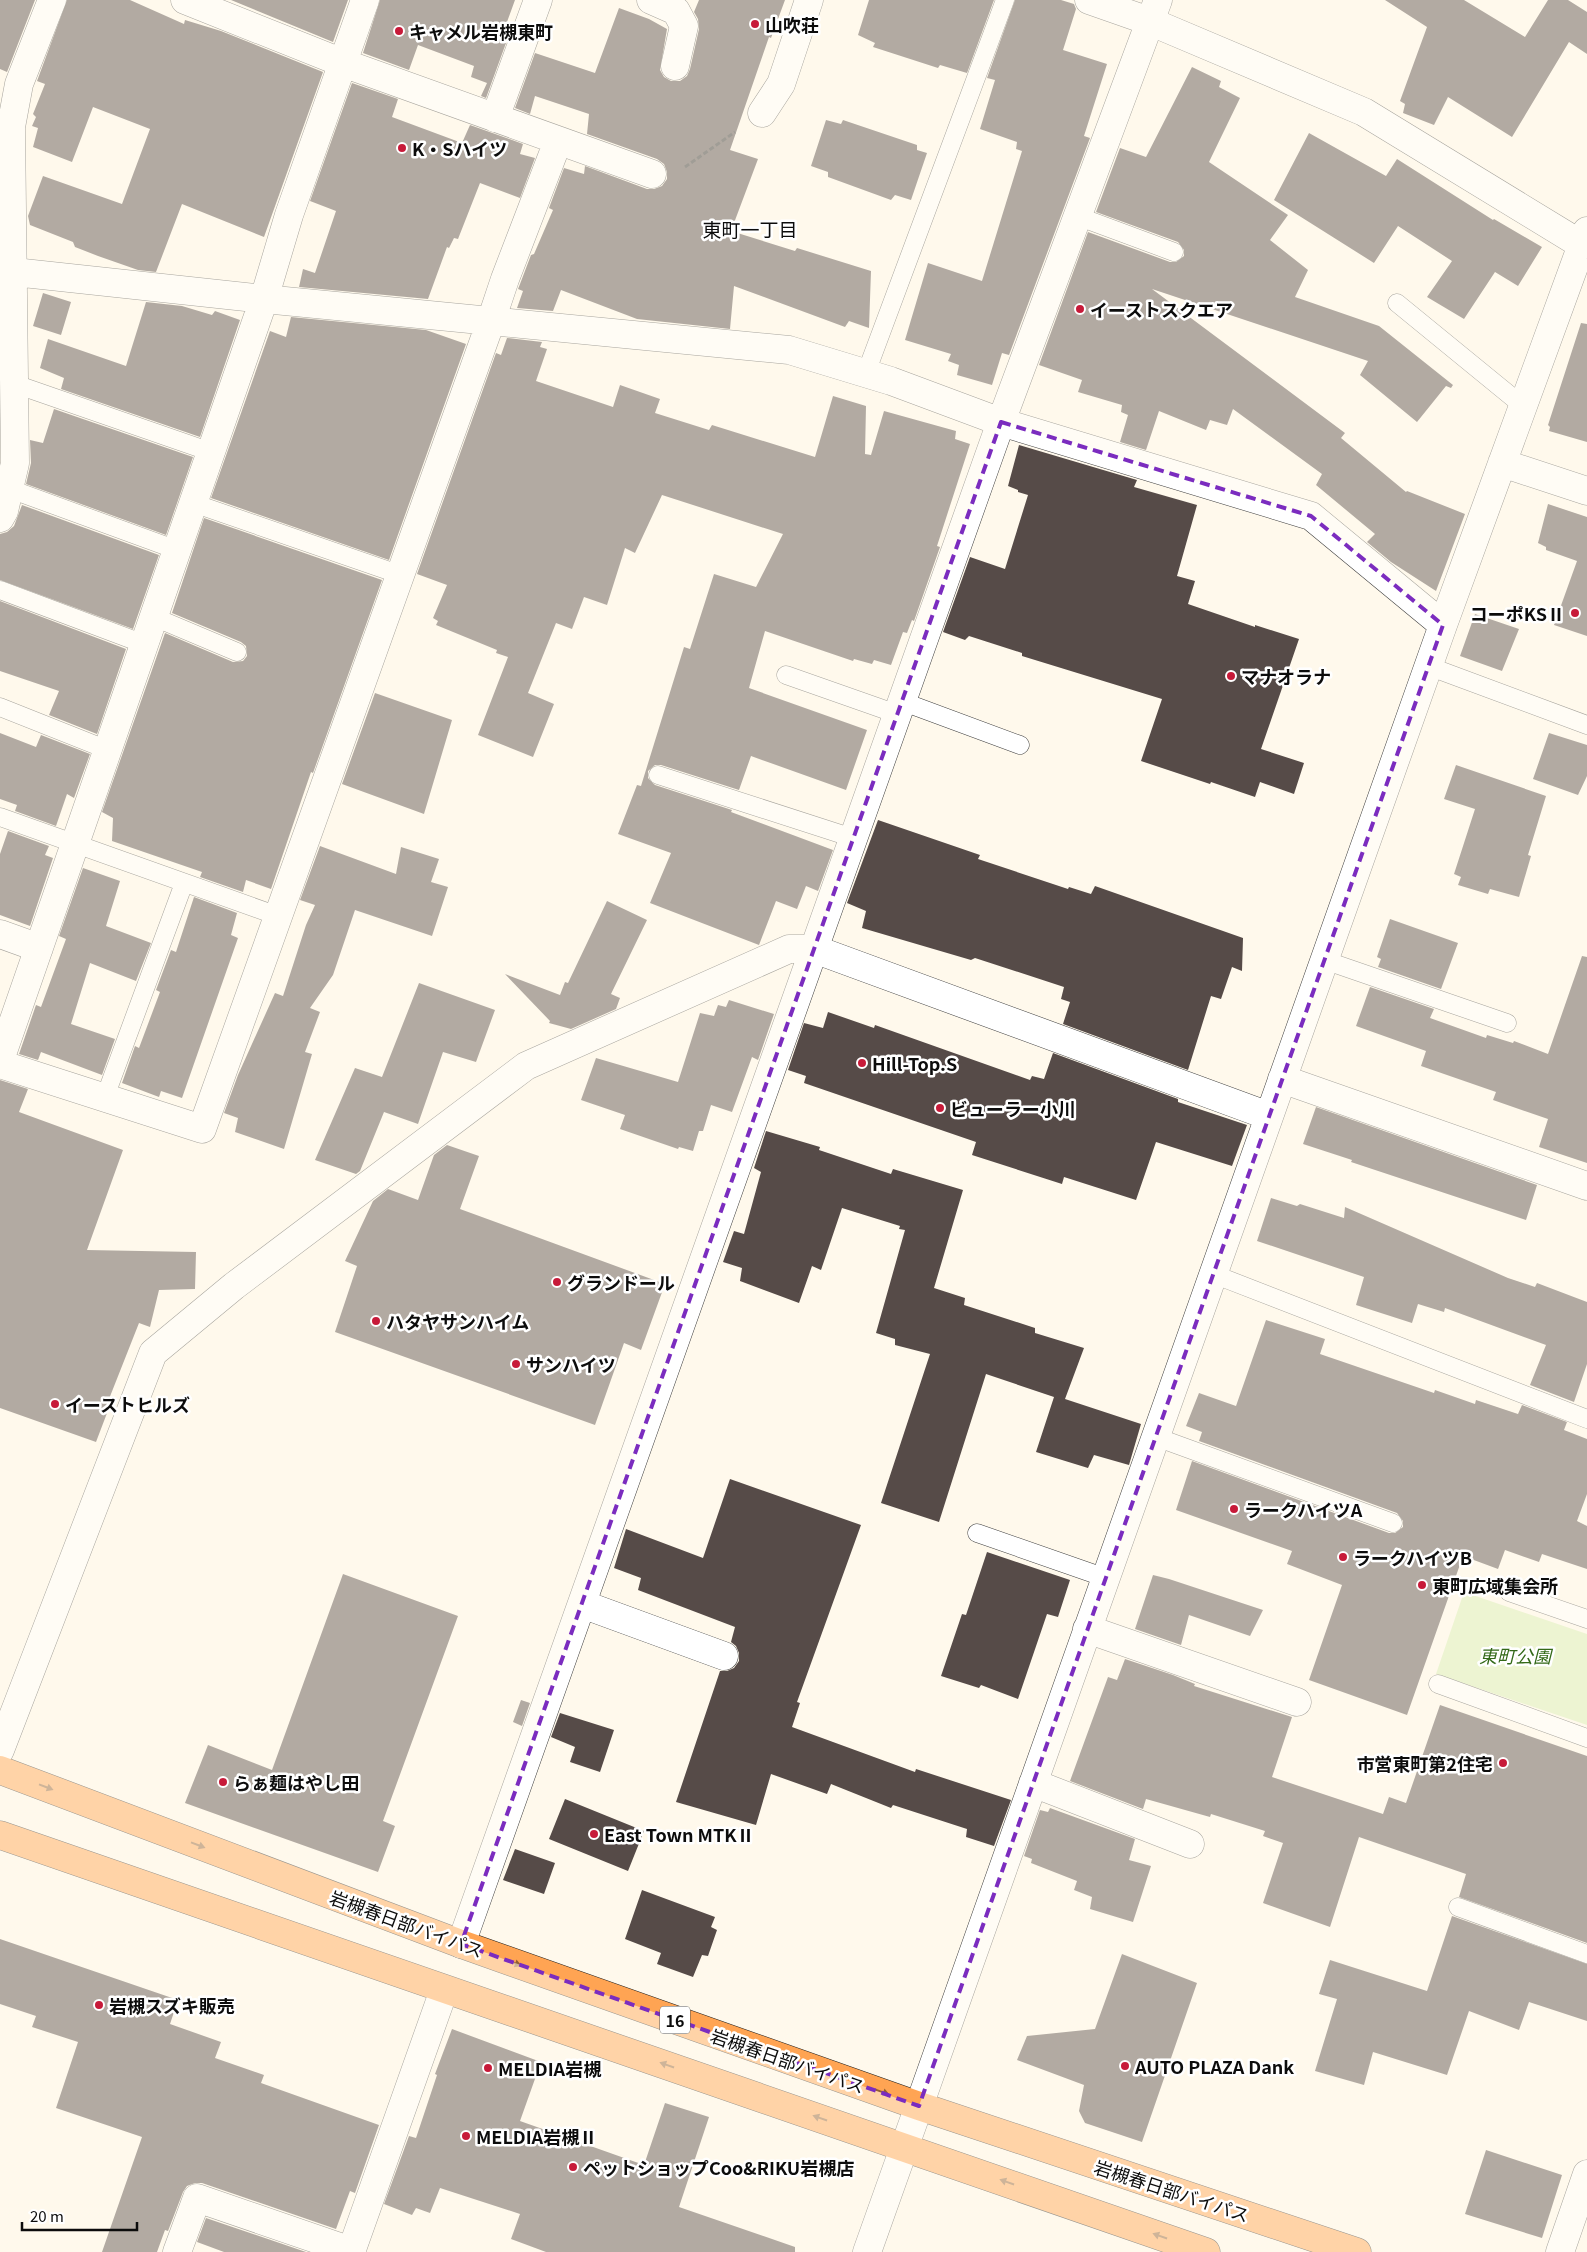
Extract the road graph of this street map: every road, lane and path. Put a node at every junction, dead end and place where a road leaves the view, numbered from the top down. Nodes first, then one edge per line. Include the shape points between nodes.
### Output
1 (52, 0) edge
2 (186, 0) edge
3 (365, 0) edge
4 (538, 0) edge
5 (651, 0) edge
6 (809, 0) edge
7 (1005, 0) edge
8 (1089, 0) edge
9 (1153, 11) edge
10 (343, 63) junction
11 (675, 66) dead end
12 (762, 113) joint
13 (495, 118) junction
14 (558, 141) junction
15 (652, 174) joint
16 (1077, 216) junction
17 (1584, 238) edge
18 (1174, 252) dead end
19 (14, 272) junction
20 (1580, 273) edge
21 (264, 299) junction
22 (1396, 303) dead end
23 (491, 322) junction
24 (866, 373) junction
25 (15, 384) junction
26 (1523, 406) junction
27 (1001, 422) junction
28 (211, 452) junction
29 (1502, 463) junction
30 (10, 489) junction
31 (1587, 492) edge
32 (194, 503) junction
33 (0, 518) edge
34 (177, 550) junction
35 (401, 575) junction
36 (0, 590) edge
37 (154, 617) junction
38 (1443, 625) junction
39 (144, 644) junction
40 (237, 652) dead end
41 (1428, 666) junction
42 (786, 675) dead end
43 (0, 707) edge
44 (899, 707) junction
45 (1587, 725) edge
46 (1020, 745) dead end
47 (108, 750) junction
48 (658, 774) dead end
49 (0, 817) edge
50 (853, 838) junction
51 (75, 844) junction
52 (184, 882) junction
53 (278, 916) junction
54 (0, 934) edge
55 (39, 948) junction
56 (814, 949) junction
57 (1324, 960) junction
58 (1507, 1023) dead end
59 (0, 1062) edge
60 (1282, 1079) junction
61 (105, 1097) junction
62 (1269, 1116) junction
63 (1587, 1186) edge
64 (1213, 1274) junction
65 (1587, 1419) edge
66 (1156, 1437) junction
67 (1393, 1522) dead end
68 (977, 1533) dead end
69 (1106, 1578) junction
70 (1509, 1592) dead end
71 (582, 1604) junction
72 (1587, 1619) edge
73 (1087, 1629) junction
74 (724, 1656) dead end
75 (1438, 1684) dead end
76 (1297, 1702) dead end
77 (1587, 1738) edge
78 (0, 1750) edge
79 (0, 1770) edge
80 (1033, 1783) junction
81 (0, 1835) edge
82 (1190, 1844) dead end
83 (1458, 1906) dead end
84 (461, 1944) junction
85 (1587, 1954) edge
86 (444, 1990) junction
87 (919, 2106) junction
88 (905, 2146) junction
89 (1587, 2174) edge
90 (351, 2251) edge
91 (177, 2252) edge
92 (868, 2252) edge
93 (1206, 2252) edge
94 (1357, 2252) edge
95 (1560, 2252) edge

1 - 19 street via 19,84 10,128
2 - 10 street
3 - 10 street
4 - 13 street
5 - 11 street via 676,11 684,26
6 - 12 street via 781,84
7 - 24 lane
8 - 9 street
9 - 16 street
9 - 17 street via 1364,112
10 - 13 street
10 - 21 street via 289,215
12 - 15 path via 677,174
13 - 14 street
14 - 15 street
14 - 23 street via 504,279
16 - 18 lane
16 - 27 street
17 - 20 street
19 - 21 street
19 - 25 street
20 - 26 street
21 - 23 street
21 - 28 street
22 - 26 lane
23 - 24 street via 789,350
23 - 35 street
24 - 27 street
25 - 28 lane
25 - 30 street via 15,463
26 - 29 street
27 - 38 street via 1311,516
27 - 44 street
28 - 32 street
29 - 31 street
29 - 38 street
30 - 33 street
30 - 34 lane
32 - 34 street
32 - 35 lane
34 - 37 street
35 - 53 street
36 - 39 lane
37 - 39 street
37 - 40 lane
38 - 41 street
39 - 47 street
41 - 45 lane
41 - 57 street
42 - 44 lane
43 - 47 lane
44 - 46 lane
44 - 50 street
47 - 51 street
48 - 50 lane
49 - 51 lane
50 - 56 street
51 - 52 lane
51 - 55 street
52 - 53 lane
52 - 61 lane
53 - 61 street via 202,1129
54 - 55 street
55 - 59 street
56 - 62 street
56 - 71 street
56 - 78 street via 789,949 526,1066 234,1286 153,1354
57 - 58 lane
57 - 60 street
59 - 61 street
60 - 62 street
60 - 63 street
62 - 64 street
64 - 65 lane
64 - 66 street
66 - 67 lane
66 - 69 street
68 - 69 lane
69 - 73 street
70 - 72 lane
71 - 74 street
71 - 84 street
73 - 76 street
73 - 80 street
75 - 77 lane
79 -> 84 highway, 岩槻春日部バイパス / 16
80 - 82 street
80 - 87 street
81 - 86 highway
83 - 85 lane
84 -> 87 highway, 岩槻春日部バイパス / 16
88 -> 86 highway
86 - 90 street
87 - 88 street
87 - 94 highway, 岩槻春日部バイパス / 16
88 - 92 street
93 -> 88 highway
89 - 95 street
90 - 91 street via 197,2198

